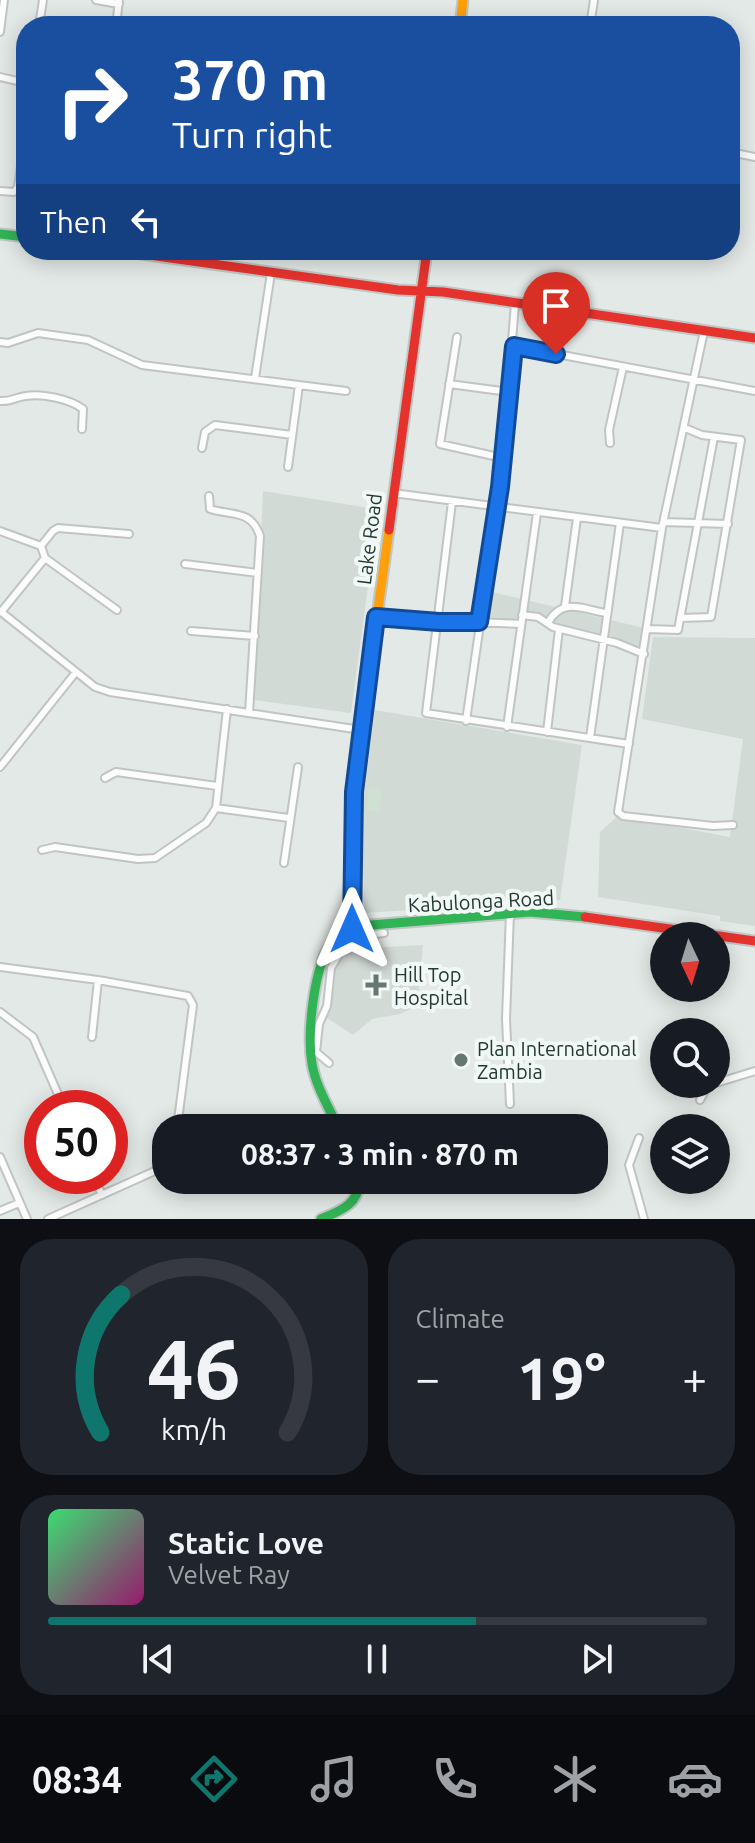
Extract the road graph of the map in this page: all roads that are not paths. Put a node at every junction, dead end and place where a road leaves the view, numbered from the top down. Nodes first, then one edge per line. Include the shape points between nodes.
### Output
1 (4, 0) edge
2 (96, 0) edge
3 (119, 2) edge
4 (0, 32) edge
5 (182, 260) edge
6 (425, 260) edge
7 (423, 271) junction
8 (271, 273) junction
9 (398, 290) junction
10 (421, 291) junction
11 (443, 292) junction
12 (515, 304) junction
13 (417, 310) junction
14 (704, 331) junction
15 (457, 337) dead end
16 (755, 338) edge
17 (0, 342) edge
18 (514, 346) junction
19 (623, 367) junction
20 (255, 378) junction
21 (695, 379) junction
22 (449, 384) junction
23 (299, 385) junction
24 (346, 391) dead end
25 (755, 391) edge
26 (509, 392) junction
27 (0, 401) edge
28 (685, 428) junction
29 (82, 429) dead end
30 (292, 435) junction
31 (714, 437) junction
32 (610, 443) dead end
33 (202, 448) dead end
34 (503, 458) junction
35 (288, 467) dead end
36 (393, 493) junction
37 (209, 496) dead end
38 (452, 502) junction
39 (496, 508) junction
40 (537, 513) junction
41 (577, 518) junction
42 (699, 521) junction
43 (620, 523) junction
44 (728, 524) junction
45 (663, 525) junction
46 (0, 531) edge
47 (129, 534) dead end
48 (41, 546) junction
49 (45, 558) junction
50 (185, 564) dead end
51 (258, 573) junction
52 (565, 606) junction
53 (117, 610) dead end
54 (1, 611) edge
55 (606, 613) junction
56 (522, 615) junction
57 (376, 617) junction
58 (680, 618) junction
59 (439, 622) junction
60 (479, 622) junction
61 (548, 623) junction
62 (521, 624) junction
63 (559, 629) junction
64 (648, 629) junction
65 (191, 631) dead end
66 (255, 636) junction
67 (602, 639) junction
68 (644, 654) junction
69 (76, 672) junction
70 (227, 709) junction
71 (249, 713) junction
72 (466, 721) junction
73 (507, 727) junction
74 (361, 730) junction
75 (547, 732) junction
76 (590, 738) junction
77 (629, 744) junction
78 (0, 767) edge
79 (298, 767) dead end
80 (105, 778) dead end
81 (217, 786) junction
82 (216, 808) junction
83 (289, 818) junction
84 (733, 825) dead end
85 (42, 850) dead end
86 (284, 863) dead end
87 (510, 913) junction
88 (352, 929) junction
89 (384, 933) dead end
90 (755, 941) edge
91 (0, 967) edge
92 (98, 980) junction
93 (0, 1012) edge
94 (92, 1037) dead end
95 (329, 1063) dead end
96 (755, 1071) edge
97 (730, 1078) edge
98 (56, 1090) edge
99 (510, 1104) dead end
100 (179, 1114) edge
101 (332, 1114) edge
102 (639, 1138) dead end
103 (0, 1157) edge
104 (152, 1172) edge
105 (358, 1194) edge
106 (102, 1195) joint
107 (19, 1203) junction
108 (0, 1211) edge
109 (27, 1219) edge
110 (48, 1219) edge
111 (321, 1219) edge
112 (644, 1219) edge

1 - 4 street
2 - 3 street
5 - 8 main road
6 - 7 main road, Lake Road
7 - 10 main road, Lake Road
7 - 11 main road
8 - 9 main road
8 - 20 street
9 - 10 main road
9 - 13 main road via 411,297
10 - 11 main road
10 - 13 main road, Lake Road
11 - 12 main road
12 - 14 main road
12 - 18 street
13 - 36 main road, Lake Road
14 - 16 main road
14 - 21 street
15 - 22 street
17 - 20 street via 38,333 88,340 142,365
18 - 19 street
18 - 26 street
19 - 21 street
19 - 32 street
20 - 23 street
21 - 25 street
21 - 28 street
22 - 26 street
22 - 34 street via 441,445
23 - 24 street
23 - 30 street
26 - 34 street
27 - 29 street via 29,395 75,403 83,409
28 - 31 street
28 - 45 street
30 - 33 street via 215,425 205,432
30 - 35 street
31 - 42 street
31 - 44 street via 741,440
34 - 39 street
36 - 38 street
36 - 57 main road, Lake Road
37 - 51 street via 213,511 247,516 257,527
38 - 39 street
38 - 59 street
39 - 40 street
39 - 60 street
40 - 41 street
40 - 56 street
41 - 43 street
41 - 52 street
42 - 44 street
42 - 45 street
42 - 58 street
43 - 45 street
43 - 55 street
44 - 58 street via 711,617
45 - 64 street
46 - 48 street
47 - 48 street via 58,528
48 - 49 street
49 - 53 street
49 - 54 street
50 - 51 street
51 - 66 street
52 - 55 street
52 - 61 street
54 - 69 street
55 - 67 street
56 - 61 street
56 - 62 street
57 - 59 street
57 - 74 main road, Lake Road
58 - 64 street via 677,631
59 - 60 street
59 - 72 street via 425,711
60 - 62 street
60 - 72 street
61 - 63 street
62 - 73 street
63 - 67 street
63 - 75 street
64 - 68 street
65 - 66 street
66 - 71 street
67 - 68 street
67 - 76 street
68 - 77 street
69 - 70 street via 110,692
69 - 78 street
70 - 71 street
70 - 81 street
71 - 74 street
72 - 73 street
73 - 75 street
74 - 88 main road, Lake Road via 352,814
75 - 76 street
76 - 77 street
77 - 84 street via 620,815
79 - 83 street
80 - 81 street via 116,772
81 - 82 street
82 - 83 street
82 - 85 street via 206,823 155,858
83 - 86 street
87 - 88 main road, Kabulonga Road
87 - 90 main road, Kabulonga Road via 577,916
87 - 99 street
88 - 101 main road via 333,941 326,953 311,1029 315,1075
89 - 95 street via 353,939 331,968 316,1052
91 - 92 street
92 - 94 street
92 - 100 street via 178,993 191,1000
93 - 98 street via 33,1037
96 - 97 street
102 - 112 street via 629,1165
103 - 107 street
104 - 106 street
105 - 111 main road
106 - 110 street
107 - 108 street
107 - 109 street

